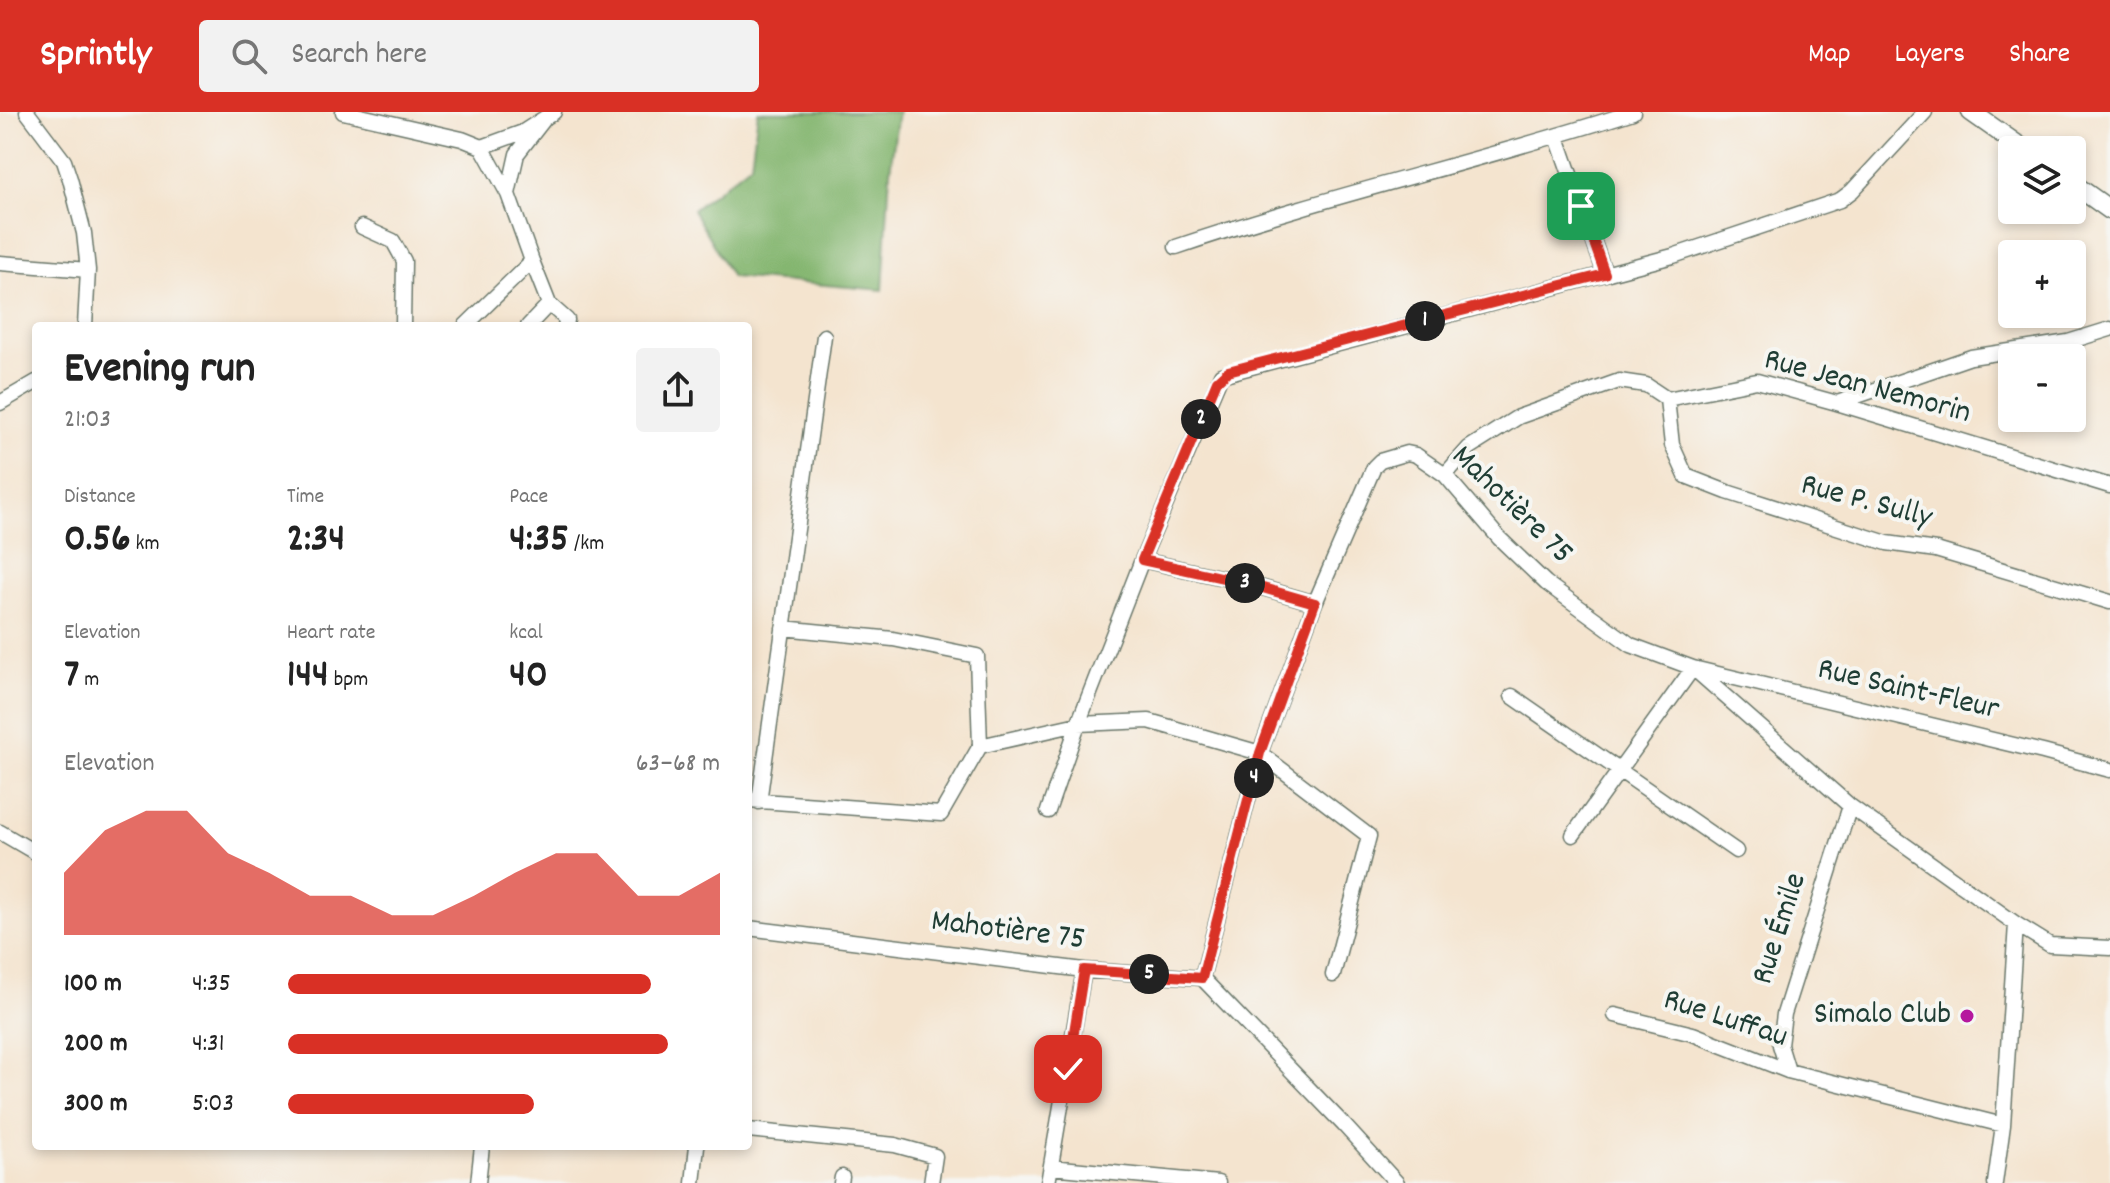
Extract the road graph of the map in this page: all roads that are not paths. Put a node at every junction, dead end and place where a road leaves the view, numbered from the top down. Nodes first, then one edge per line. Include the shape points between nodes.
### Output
1 (27, 112) edge
2 (343, 112) edge
3 (1633, 112) edge
4 (1925, 112) edge
5 (1971, 112) edge
6 (549, 115) edge
7 (2005, 136) edge
8 (1557, 137) junction
9 (482, 147) junction
10 (2086, 193) edge
11 (508, 194) junction
12 (2110, 210) edge
13 (362, 227) dead end
14 (1176, 247) dead end
15 (532, 261) junction
16 (0, 263) edge
17 (88, 270) junction
18 (1605, 274) junction
19 (549, 304) junction
20 (85, 322) edge
21 (403, 322) edge
22 (469, 322) edge
23 (532, 322) edge
24 (566, 322) edge
25 (2109, 332) edge
26 (824, 336) dead end
27 (32, 384) edge
28 (1667, 399) junction
29 (0, 403) edge
30 (1837, 403) junction
31 (1445, 475) junction
32 (2110, 486) edge
33 (1142, 560) junction
34 (2110, 602) edge
35 (1315, 603) junction
36 (783, 628) junction
37 (1693, 668) junction
38 (1512, 696) dead end
39 (1078, 724) junction
40 (980, 746) junction
41 (1260, 753) junction
42 (1620, 770) junction
43 (2110, 770) edge
44 (754, 801) edge
45 (1850, 806) junction
46 (1048, 811) dead end
47 (0, 832) edge
48 (1573, 835) dead end
49 (32, 851) edge
50 (1736, 851) dead end
51 (2016, 924) junction
52 (752, 928) edge
53 (2110, 948) edge
54 (1084, 970) junction
55 (1333, 975) dead end
56 (1202, 978) junction
57 (1615, 1015) dead end
58 (1788, 1071) junction
59 (2003, 1125) junction
60 (752, 1130) edge
61 (482, 1150) edge
62 (697, 1150) edge
63 (1051, 1167) junction
64 (478, 1183) edge
65 (693, 1183) edge
66 (931, 1183) edge
67 (1048, 1183) edge
68 (1218, 1183) edge
69 (1397, 1183) edge
70 (1995, 1183) edge

1 - 17 street via 64,161 84,233
2 - 9 street
3 - 8 street
4 - 18 street via 1840,200
5 - 7 street
6 - 9 street via 523,132
6 - 11 street via 517,154
8 - 14 street
8 - 18 street
9 - 11 street
10 - 12 street
11 - 15 street
13 - 21 street via 393,241 404,261
15 - 19 street
15 - 22 street
16 - 17 street
17 - 20 street
18 - 33 street via 1221,375
19 - 23 street
19 - 24 street
25 - 30 street via 1971,357
26 - 36 street
27 - 29 street
28 - 30 street, Rue Jean Nemorin via 1757,381
28 - 31 street via 1646,385 1619,381 1518,417 1469,448
28 - 34 street, Rue P. Sully via 1672,445 1686,476 1887,543 1936,550
30 - 32 street, Rue Jean Nemorin
31 - 35 street, Mahotière 75 via 1407,453 1380,461
31 - 37 street, Mahotière 75 via 1546,583 1631,645
33 - 35 street
33 - 39 street
35 - 41 street, Mahotière 75
36 - 40 street via 893,639 977,656
36 - 44 street
37 - 42 street
37 - 43 street, Rue Saint-Fleur
37 - 45 street, Mahotière 75
38 - 42 street
39 - 40 street
39 - 41 street via 1149,721
39 - 46 street
40 - 44 street via 941,814
41 - 55 street via 1369,836
41 - 56 street, Mahotière 75
42 - 48 street
42 - 50 street
45 - 51 street, Mahotière 75
45 - 58 street, Rue Émile via 1784,1014 1780,1045
47 - 49 street
51 - 53 street, Mahotière 75 via 2050,945
51 - 59 street
52 - 54 street, Mahotière 75
54 - 56 street, Mahotière 75
54 - 63 street
56 - 69 street
57 - 58 street, Rue Luffau via 1693,1034
58 - 59 street, Rue Luffau
59 - 70 street
60 - 66 street via 895,1145 935,1156
61 - 64 street
62 - 65 street
63 - 67 street
63 - 68 street

